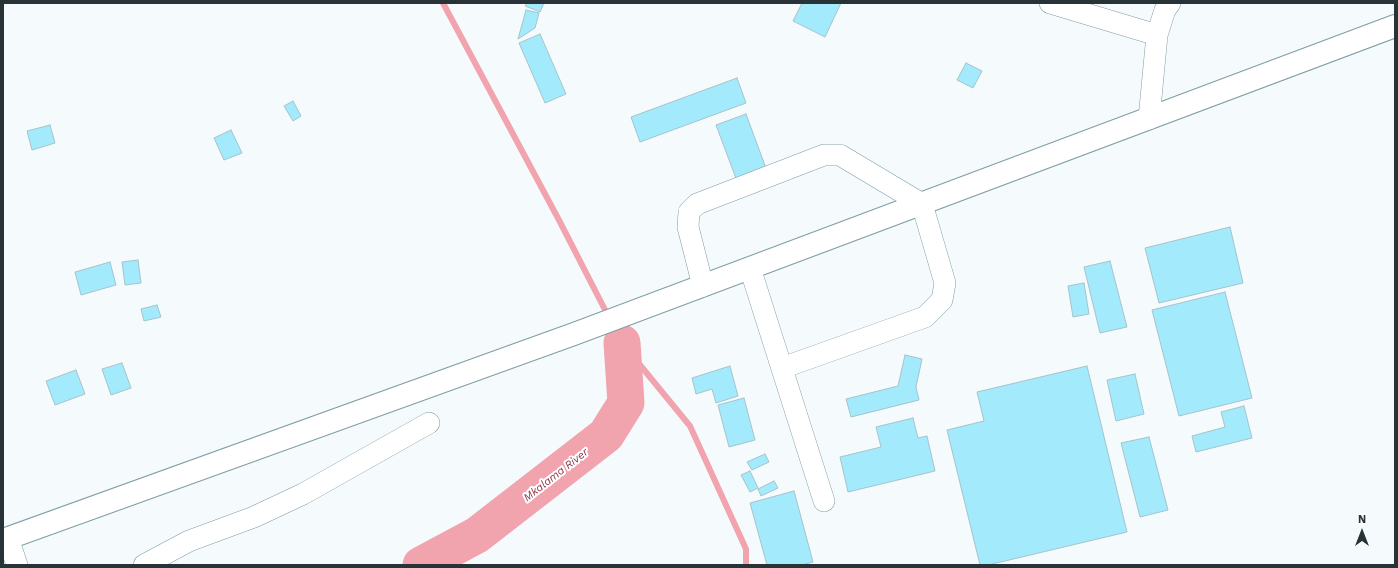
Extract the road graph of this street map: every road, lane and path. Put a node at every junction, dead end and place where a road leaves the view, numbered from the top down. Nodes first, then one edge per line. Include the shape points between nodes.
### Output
1 (1050, 3) edge
2 (1170, 3) edge
3 (1395, 26) edge
4 (1157, 35) junction
5 (1149, 119) junction
6 (922, 204) junction
7 (750, 268) junction
8 (703, 286) junction
9 (782, 368) junction
10 (429, 423) dead end
11 (824, 501) dead end
12 (5, 539) edge
13 (17, 565) edge
14 (144, 565) edge

1 - 4 street
2 - 4 street
3 - 5 highway
4 - 5 street
5 - 6 highway
6 - 7 highway
6 - 8 street via 840,155 824,155 697,204 688,212 688,227
6 - 9 street via 945,283 942,300 925,317
7 - 8 highway
7 - 9 street
8 - 12 highway
9 - 11 street
10 - 14 street via 303,494 254,517 189,542
12 - 13 street

